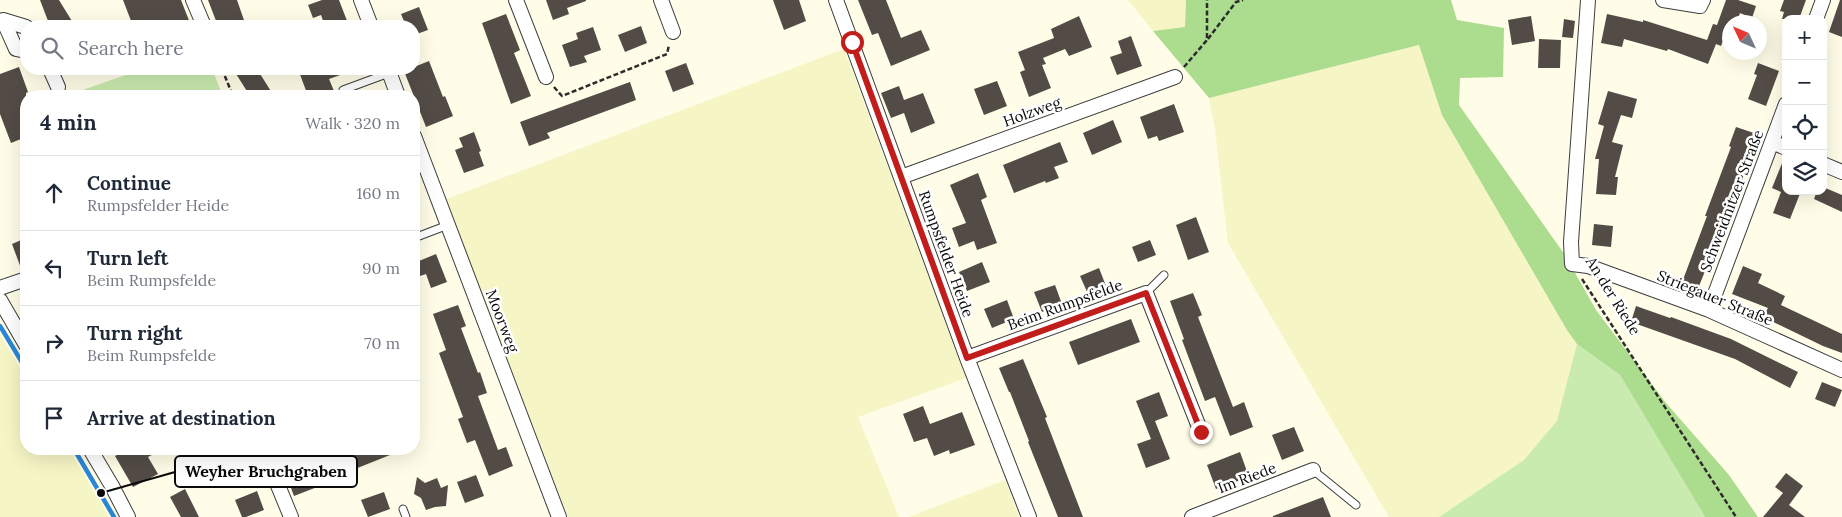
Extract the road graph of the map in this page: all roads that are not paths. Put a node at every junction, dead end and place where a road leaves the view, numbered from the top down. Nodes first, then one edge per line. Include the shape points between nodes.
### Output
1 (193, 0) edge
2 (361, 0) edge
3 (516, 0) edge
4 (661, 0) edge
5 (836, 0) edge
6 (1588, 0) edge
7 (1663, 0) edge
8 (1702, 0) edge
9 (1823, 0) edge
10 (1817, 15) edge
11 (2, 16) edge
12 (201, 20) edge
13 (369, 20) edge
14 (20, 24) edge
15 (673, 32) road end
16 (20, 50) edge
17 (53, 75) edge
18 (379, 75) edge
19 (390, 75) edge
20 (546, 77) road end
21 (1175, 77) road end
22 (58, 87) dead end
23 (343, 90) dead end
24 (396, 90) edge
25 (1786, 105) edge
26 (1772, 142) junction
27 (1782, 146) edge
28 (420, 152) edge
29 (1827, 166) edge
30 (1842, 172) edge
31 (901, 177) junction
32 (448, 225) junction
33 (420, 236) edge
34 (1572, 264) joint
35 (1164, 275) dead end
36 (20, 281) edge
37 (0, 288) edge
38 (1146, 293) junction
39 (0, 300) edge
40 (1709, 310) junction
41 (20, 335) edge
42 (967, 358) junction
43 (1842, 370) edge
44 (1201, 432) dead end
45 (94, 455) edge
46 (270, 455) edge
47 (1313, 470) joint
48 (1356, 505) dead end
49 (403, 509) dead end
50 (128, 517) edge
51 (291, 517) edge
52 (406, 517) edge
53 (559, 517) edge
54 (1029, 517) edge
55 (1192, 517) edge

1 - 12 street
2 - 13 street
3 - 20 street
4 - 15 street
5 - 31 street, Rumpsfelder Heide
6 - 34 street, An der Riede
7 - 8 street via 1700,6
9 - 10 street
11 - 14 street
11 - 16 street via 16,49
17 - 22 street
18 - 23 lane
19 - 24 street
21 - 31 street, Holzweg
25 - 26 street, Schweidnitzer Straße
26 - 27 street
26 - 40 street, Schweidnitzer Straße
28 - 32 street, Moorweg
29 - 30 street
31 - 42 street, Rumpsfelder Heide
32 - 33 lane
32 - 53 street, Moorweg
34 - 40 street, Striegauer Straße via 1588,266
35 - 38 lane
36 - 37 street
38 - 42 street, Beim Rumpsfelde
38 - 44 street, Beim Rumpsfelde
39 - 41 street
40 - 43 street, Striegauer Straße
42 - 54 street, Rumpsfelder Heide
45 - 50 street
46 - 51 street
47 - 48 lane
47 - 55 street, Im Riede
49 - 52 lane

